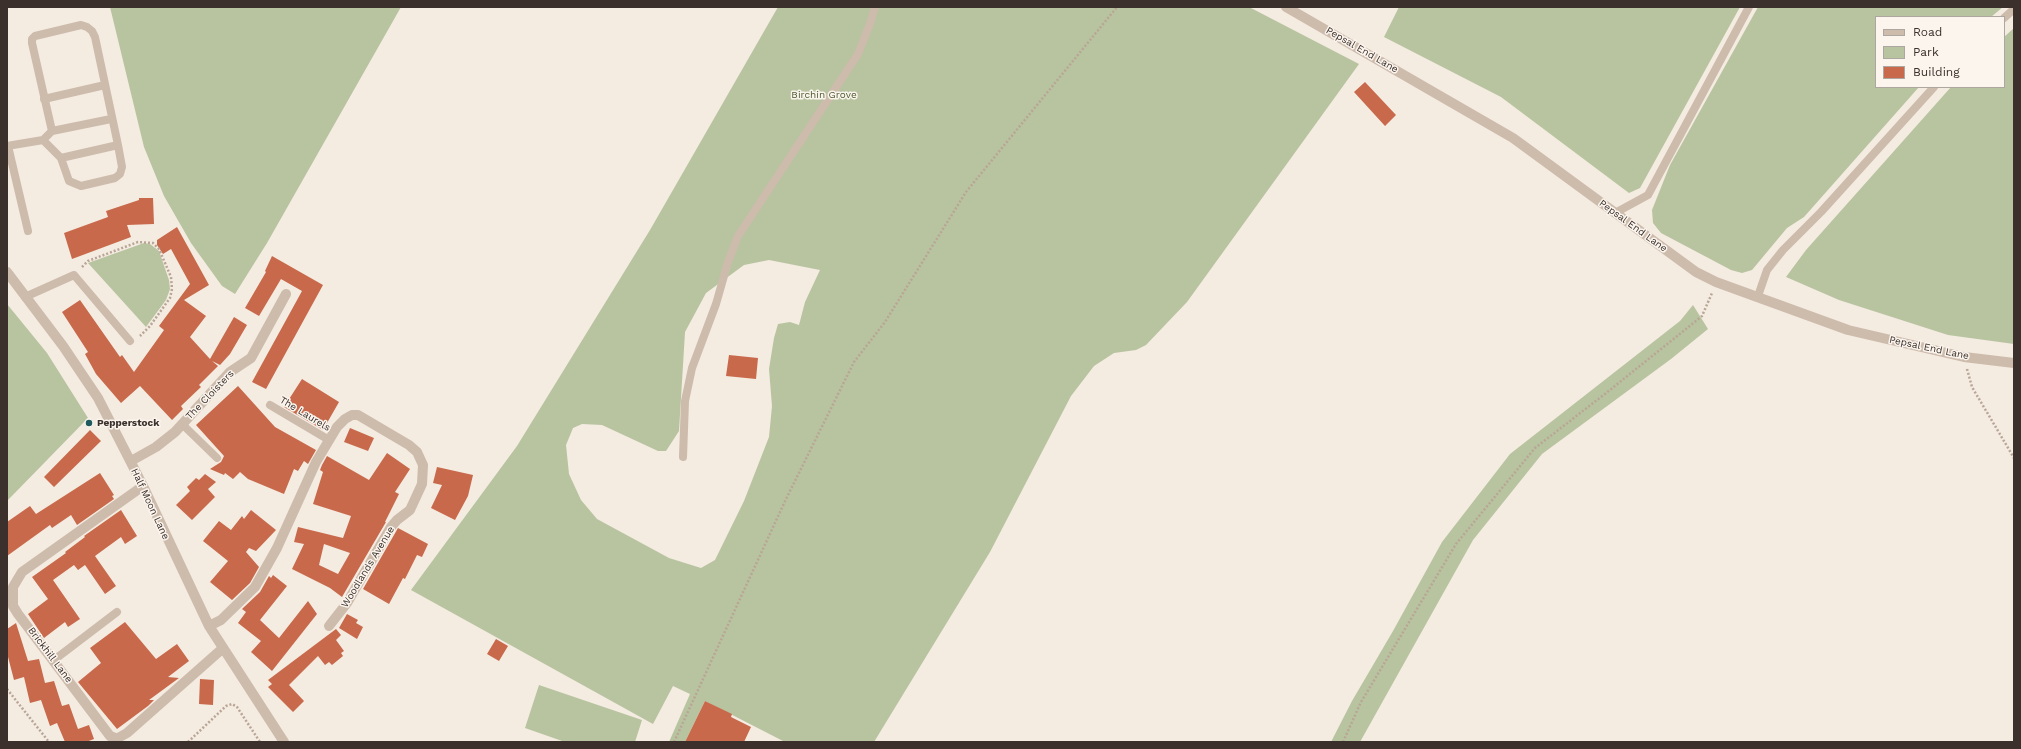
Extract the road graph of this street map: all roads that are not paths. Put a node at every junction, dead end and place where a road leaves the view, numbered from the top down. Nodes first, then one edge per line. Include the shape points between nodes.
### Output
1 (875, 7) edge
2 (1286, 7) edge
3 (1749, 7) edge
4 (2014, 9) edge
5 (2005, 17) edge
6 (105, 85) junction
7 (1933, 88) edge
8 (44, 99) junction
9 (111, 119) junction
10 (52, 132) junction
11 (43, 140) junction
12 (118, 144) junction
13 (7, 146) edge
14 (61, 158) junction
15 (1615, 213) junction
16 (28, 231) dead end
17 (7, 272) edge
18 (286, 294) dead end
19 (1758, 296) junction
20 (25, 297) junction
21 (130, 341) road end
22 (2014, 363) edge
23 (270, 405) dead end
24 (182, 424) junction
25 (329, 440) junction
26 (683, 457) dead end
27 (217, 458) dead end
28 (130, 461) junction
29 (143, 486) junction
30 (117, 612) dead end
31 (209, 626) junction
32 (329, 626) dead end
33 (222, 649) junction
34 (54, 660) junction
35 (284, 742) edge

1 - 26 lane via 858,54 738,236 692,368 685,401
2 - 15 street, Pepsal End Lane via 1513,138
3 - 15 lane via 1648,195
4 - 5 lane
6 - 8 lane
6 - 8 lane via 92,31 81,26 43,34 35,36 32,43
6 - 9 lane
7 - 19 lane via 1821,212 1783,250 1767,270
8 - 10 lane
9 - 10 lane
9 - 12 lane
10 - 11 lane
11 - 13 lane
11 - 14 lane
12 - 14 lane
12 - 14 lane via 122,167 120,174 115,178 81,186 74,185 69,181
13 - 16 lane
15 - 19 street, Pepsal End Lane via 1696,272 1716,282
17 - 20 street, Half Moon Lane
18 - 24 street, The Cloisters via 251,358 230,372
19 - 22 street, Pepsal End Lane via 1848,330 1964,357
20 - 21 lane via 74,275
20 - 28 street, Half Moon Lane via 63,346 98,398
23 - 25 lane, The Laurels
24 - 27 lane
24 - 28 street, The Cloisters via 156,447
25 - 31 street via 300,494 277,548 255,587 221,620
25 - 32 street, Woodlands Avenue via 345,419 358,416 410,445 421,458 423,466 422,484 410,510 391,527 347,603
28 - 29 street, Half Moon Lane
29 - 31 street, Half Moon Lane
29 - 34 street, Brickhill Lane via 22,572 16,580 13,587 13,606
30 - 34 lane
31 - 33 street, Half Moon Lane
33 - 34 street, Brickhill Lane via 127,733 118,738 110,736
33 - 35 street, Half Moon Lane

